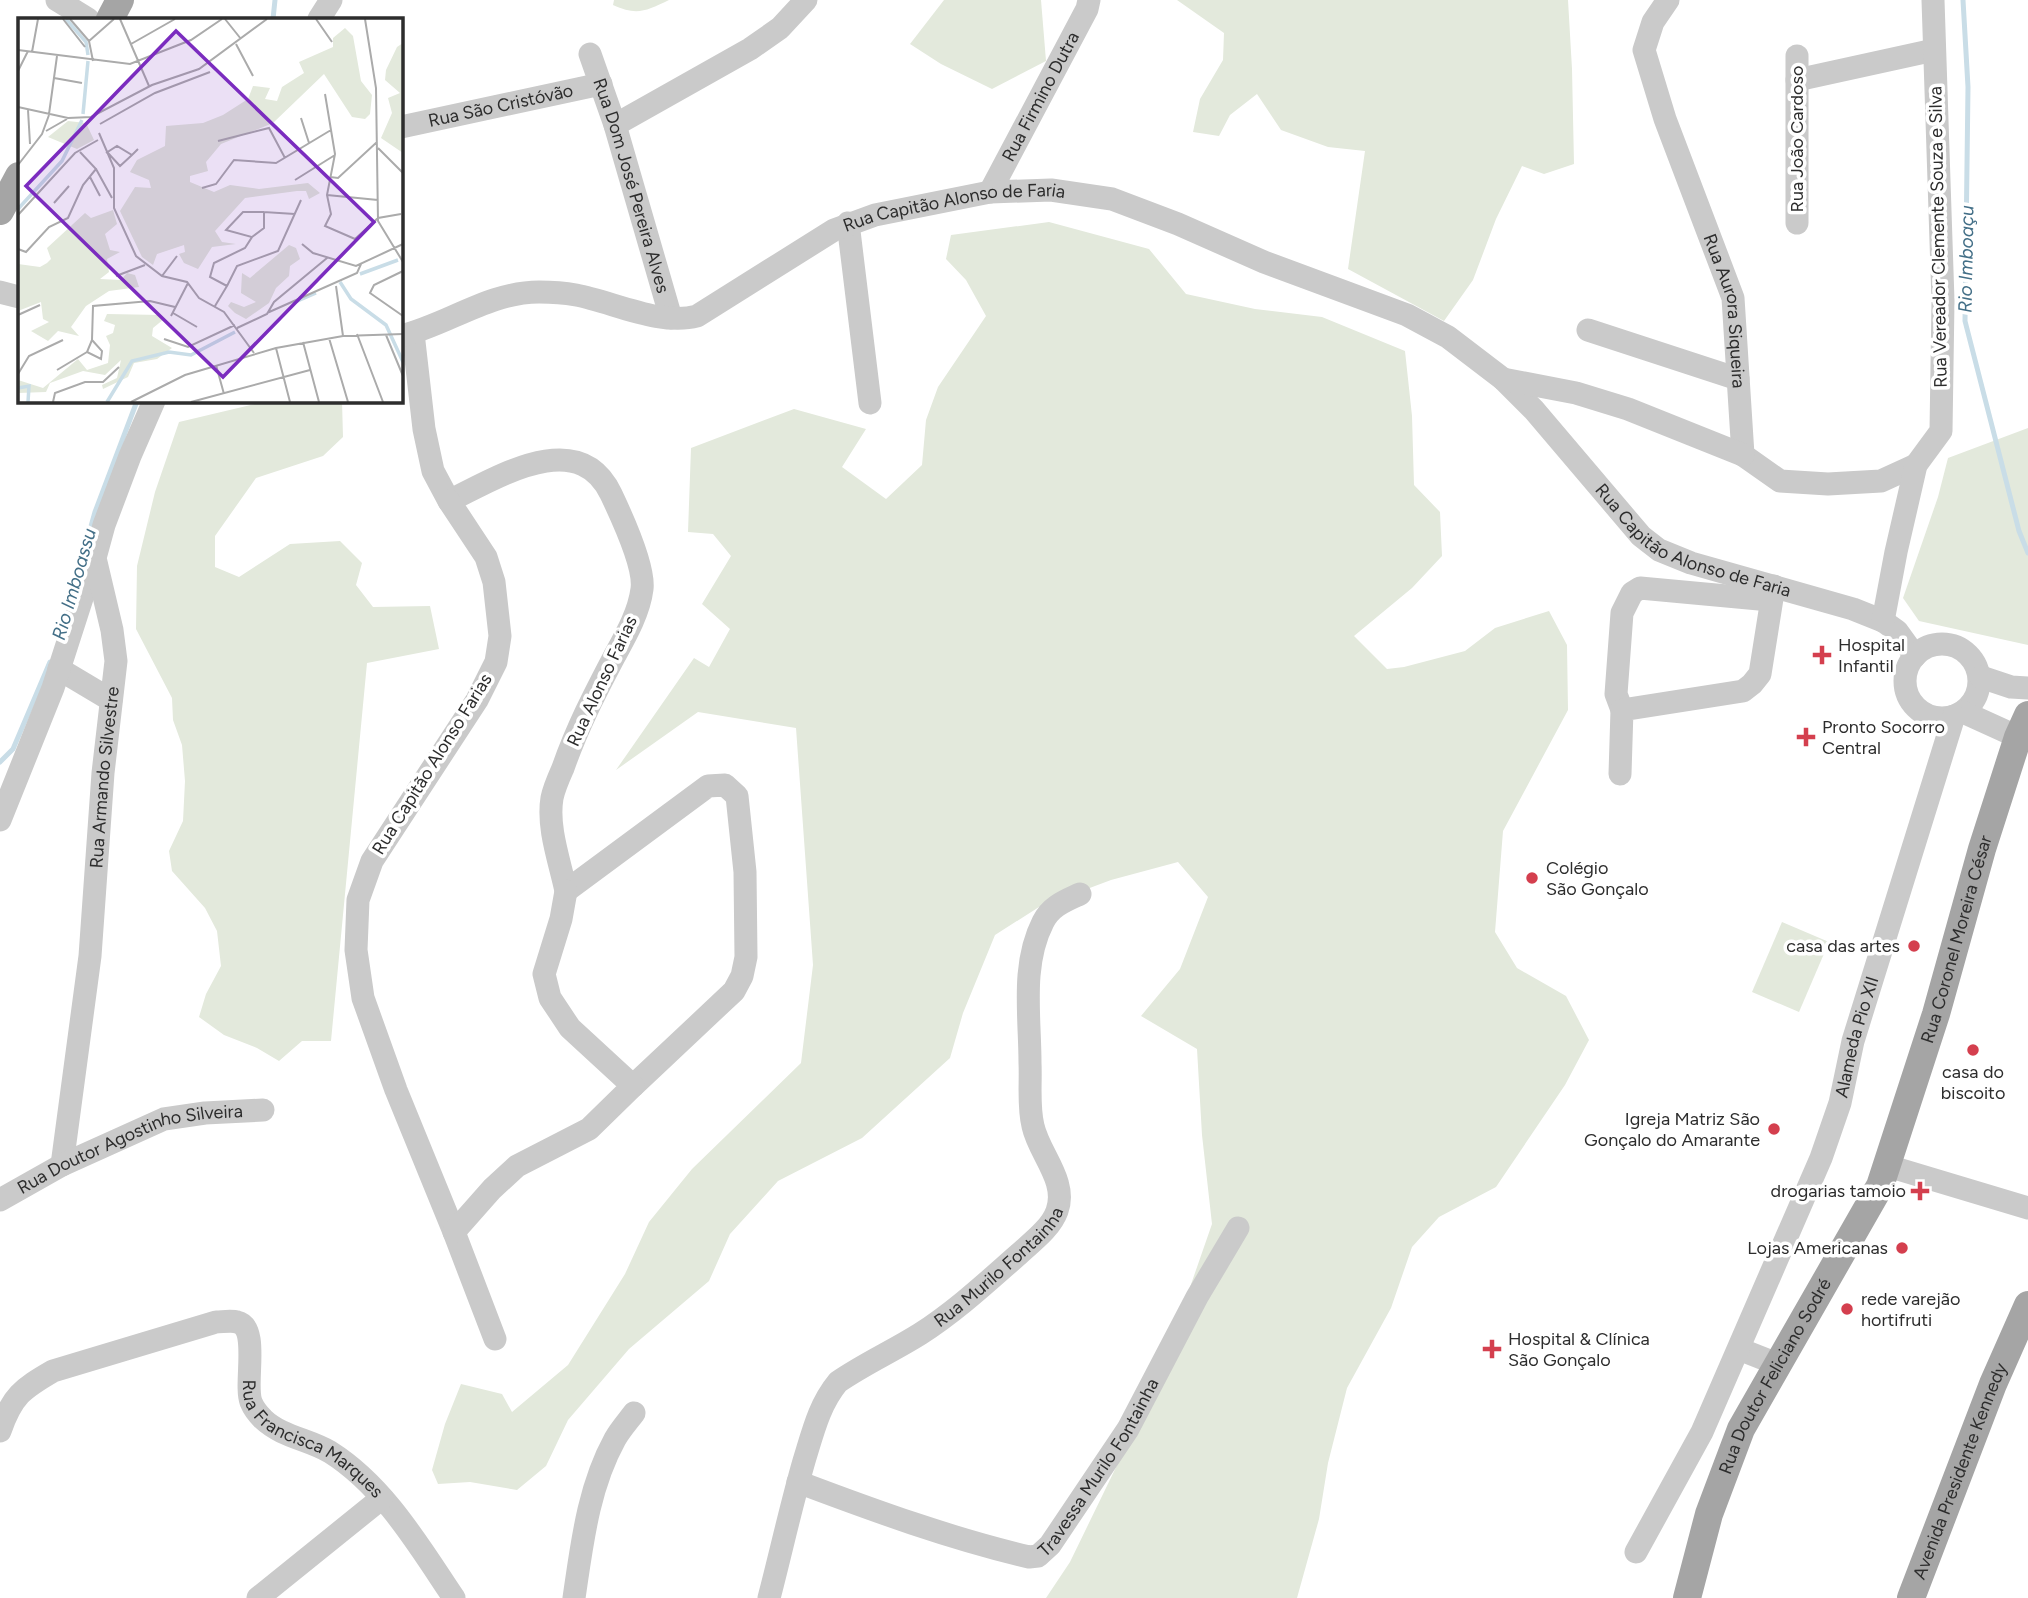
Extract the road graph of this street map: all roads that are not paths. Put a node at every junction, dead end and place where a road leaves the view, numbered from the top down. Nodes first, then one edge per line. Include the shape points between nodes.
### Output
1 (57, 0) edge
2 (120, 0) edge
3 (331, 0) edge
4 (806, 0) edge
5 (1089, 0) edge
6 (1668, 0) edge
7 (1933, 0) edge
8 (86, 18) edge
9 (111, 18) edge
10 (320, 18) edge
11 (1934, 50) junction
12 (590, 54) dead end
13 (1797, 56) dead end
14 (1797, 80) junction
15 (601, 84) junction
16 (615, 125) junction
17 (402, 127) edge
18 (18, 178) edge
19 (990, 192) junction
20 (0, 211) edge
21 (848, 223) junction
22 (1797, 223) dead end
23 (0, 292) edge
24 (18, 297) edge
25 (671, 318) junction
26 (1588, 330) dead end
27 (407, 335) edge
28 (1503, 379) junction
29 (1738, 379) junction
30 (154, 402) edge
31 (870, 403) dead end
32 (1743, 455) junction
33 (1916, 465) junction
34 (449, 500) junction
35 (95, 558) junction
36 (1772, 593) junction
37 (1883, 621) junction
38 (1914, 656) junction
39 (59, 669) junction
40 (1981, 677) junction
41 (2028, 688) edge
42 (111, 699) junction
43 (1622, 710) junction
44 (1959, 714) junction
45 (2023, 726) edge
46 (1620, 774) dead end
47 (0, 820) edge
48 (566, 891) junction
49 (1080, 894) dead end
50 (633, 1086) junction
51 (264, 1110) dead end
52 (62, 1166) junction
53 (1888, 1166) junction
54 (0, 1200) edge
55 (2028, 1208) edge
56 (1238, 1228) dead end
57 (454, 1232) junction
58 (2028, 1305) edge
59 (495, 1339) dead end
60 (1739, 1349) junction
61 (1777, 1364) junction
62 (634, 1413) dead end
63 (0, 1431) edge
64 (798, 1482) junction
65 (382, 1498) junction
66 (1636, 1552) dead end
67 (258, 1598) edge
68 (454, 1598) edge
69 (574, 1598) edge
70 (769, 1598) edge
71 (1687, 1598) edge
72 (1911, 1598) edge

1 - 8 street
2 - 9 main road
3 - 10 street
4 - 16 street via 780,28 750,49
5 - 19 street, Rua Firmino Dutra
6 - 29 street, Rua Aurora Siqueira via 1653,22 1644,50 1665,119 1733,298
7 - 11 street, Rua Vereador Clemente Souza e Silva
11 - 14 street
11 - 33 street, Rua Vereador Clemente Souza e Silva via 1943,300 1941,431
12 - 15 street, Rua Dom José Pereira Alves
13 - 14 street, Rua João Cardoso
14 - 22 street, Rua João Cardoso
15 - 16 street, Rua Dom José Pereira Alves
15 - 17 street, Rua São Cristóvão
16 - 25 street, Rua Dom José Pereira Alves
18 - 20 main road
19 - 21 street, Rua Capitão Alonso de Faria
19 - 28 street, Rua Capitão Alonso de Faria via 1051,190 1112,199 1407,314 1448,337
21 - 25 street, Rua Capitão Alonso de Faria via 697,316
21 - 31 street
23 - 24 street
25 - 27 street, Rua Capitão Alonso de Faria via 576,295 537,292 495,300
26 - 29 street
27 - 34 street via 430,461
28 - 32 street, Rua Capitão Alonso de Faria via 1628,409
28 - 36 street, Rua Capitão Alonso de Faria via 1658,550
29 - 32 street, Rua Aurora Siqueira
30 - 35 street, Rua Armando Silvestre
32 - 33 street via 1780,481 1828,484 1881,481
33 - 37 street
34 - 48 street, Rua Alonso Farias via 526,464 558,459 587,466 606,484 636,557 642,588 632,619 578,724 552,798 553,833
34 - 57 street, Rua Capitão Alonso Farias via 486,557 494,582 500,636 496,662 477,700 372,861 358,900 356,950 363,998
35 - 39 street
35 - 42 street, Rua Armando Silvestre via 114,640
36 - 37 street, Rua Capitão Alonso de Faria via 1853,609
36 - 43 street via 1760,674 1752,684 1742,691
36 - 43 street via 1640,589 1632,593 1622,613 1616,694
37 - 38 street, Rua Capitão Alonso de Faria via 1897,631
38 - 40 street via 1937,644 1949,645 1971,657
38 - 44 street via 1905,678 1910,701 1928,716 1941,719
39 - 42 street
39 - 47 street
40 - 41 street
40 - 44 street via 1972,704
42 - 52 street, Rua Armando Silvestre via 90,956
43 - 46 street
44 - 45 street
44 - 60 street, Alameda Pio XII via 1853,1041 1840,1104
45 - 53 main road, Rua Coronel Moreira César
48 - 50 street via 544,974 550,998 570,1028
48 - 50 street via 708,786 725,785 737,796 745,873 742,976 734,991
49 - 64 street, Rua Murilo Fontainha via 1055,906 1043,920 1027,987 1032,1124 1060,1192 1057,1211 1048,1226 969,1298 920,1334 838,1382 821,1406
50 - 57 street via 589,1129 517,1166
51 - 52 street, Rua Doutor Agostinho Silveira via 164,1119
52 - 54 street, Rua Doutor Agostinho Silveira
53 - 55 street
53 - 61 main road, Rua Doutor Feliciano Sodré
56 - 64 street, Travessa Murilo Fontainha via 1128,1429 1038,1556 969,1543
57 - 59 street, Rua Capitão Alonso Farias
58 - 72 main road, Avenida Presidente Kennedy
60 - 61 street
60 - 66 street, Alameda Pio XII via 1702,1432
61 - 71 main road, Rua Doutor Feliciano Sodré via 1728,1458
62 - 69 street via 615,1439 596,1485
63 - 65 street, Rua Francisca Marques via 9,1404 29,1384 53,1371 216,1322 237,1322 248,1332 251,1402 261,1418 281,1433 328,1451
64 - 70 street, Rua Murilo Fontainha
65 - 67 street
65 - 68 street, Rua Francisca Marques

